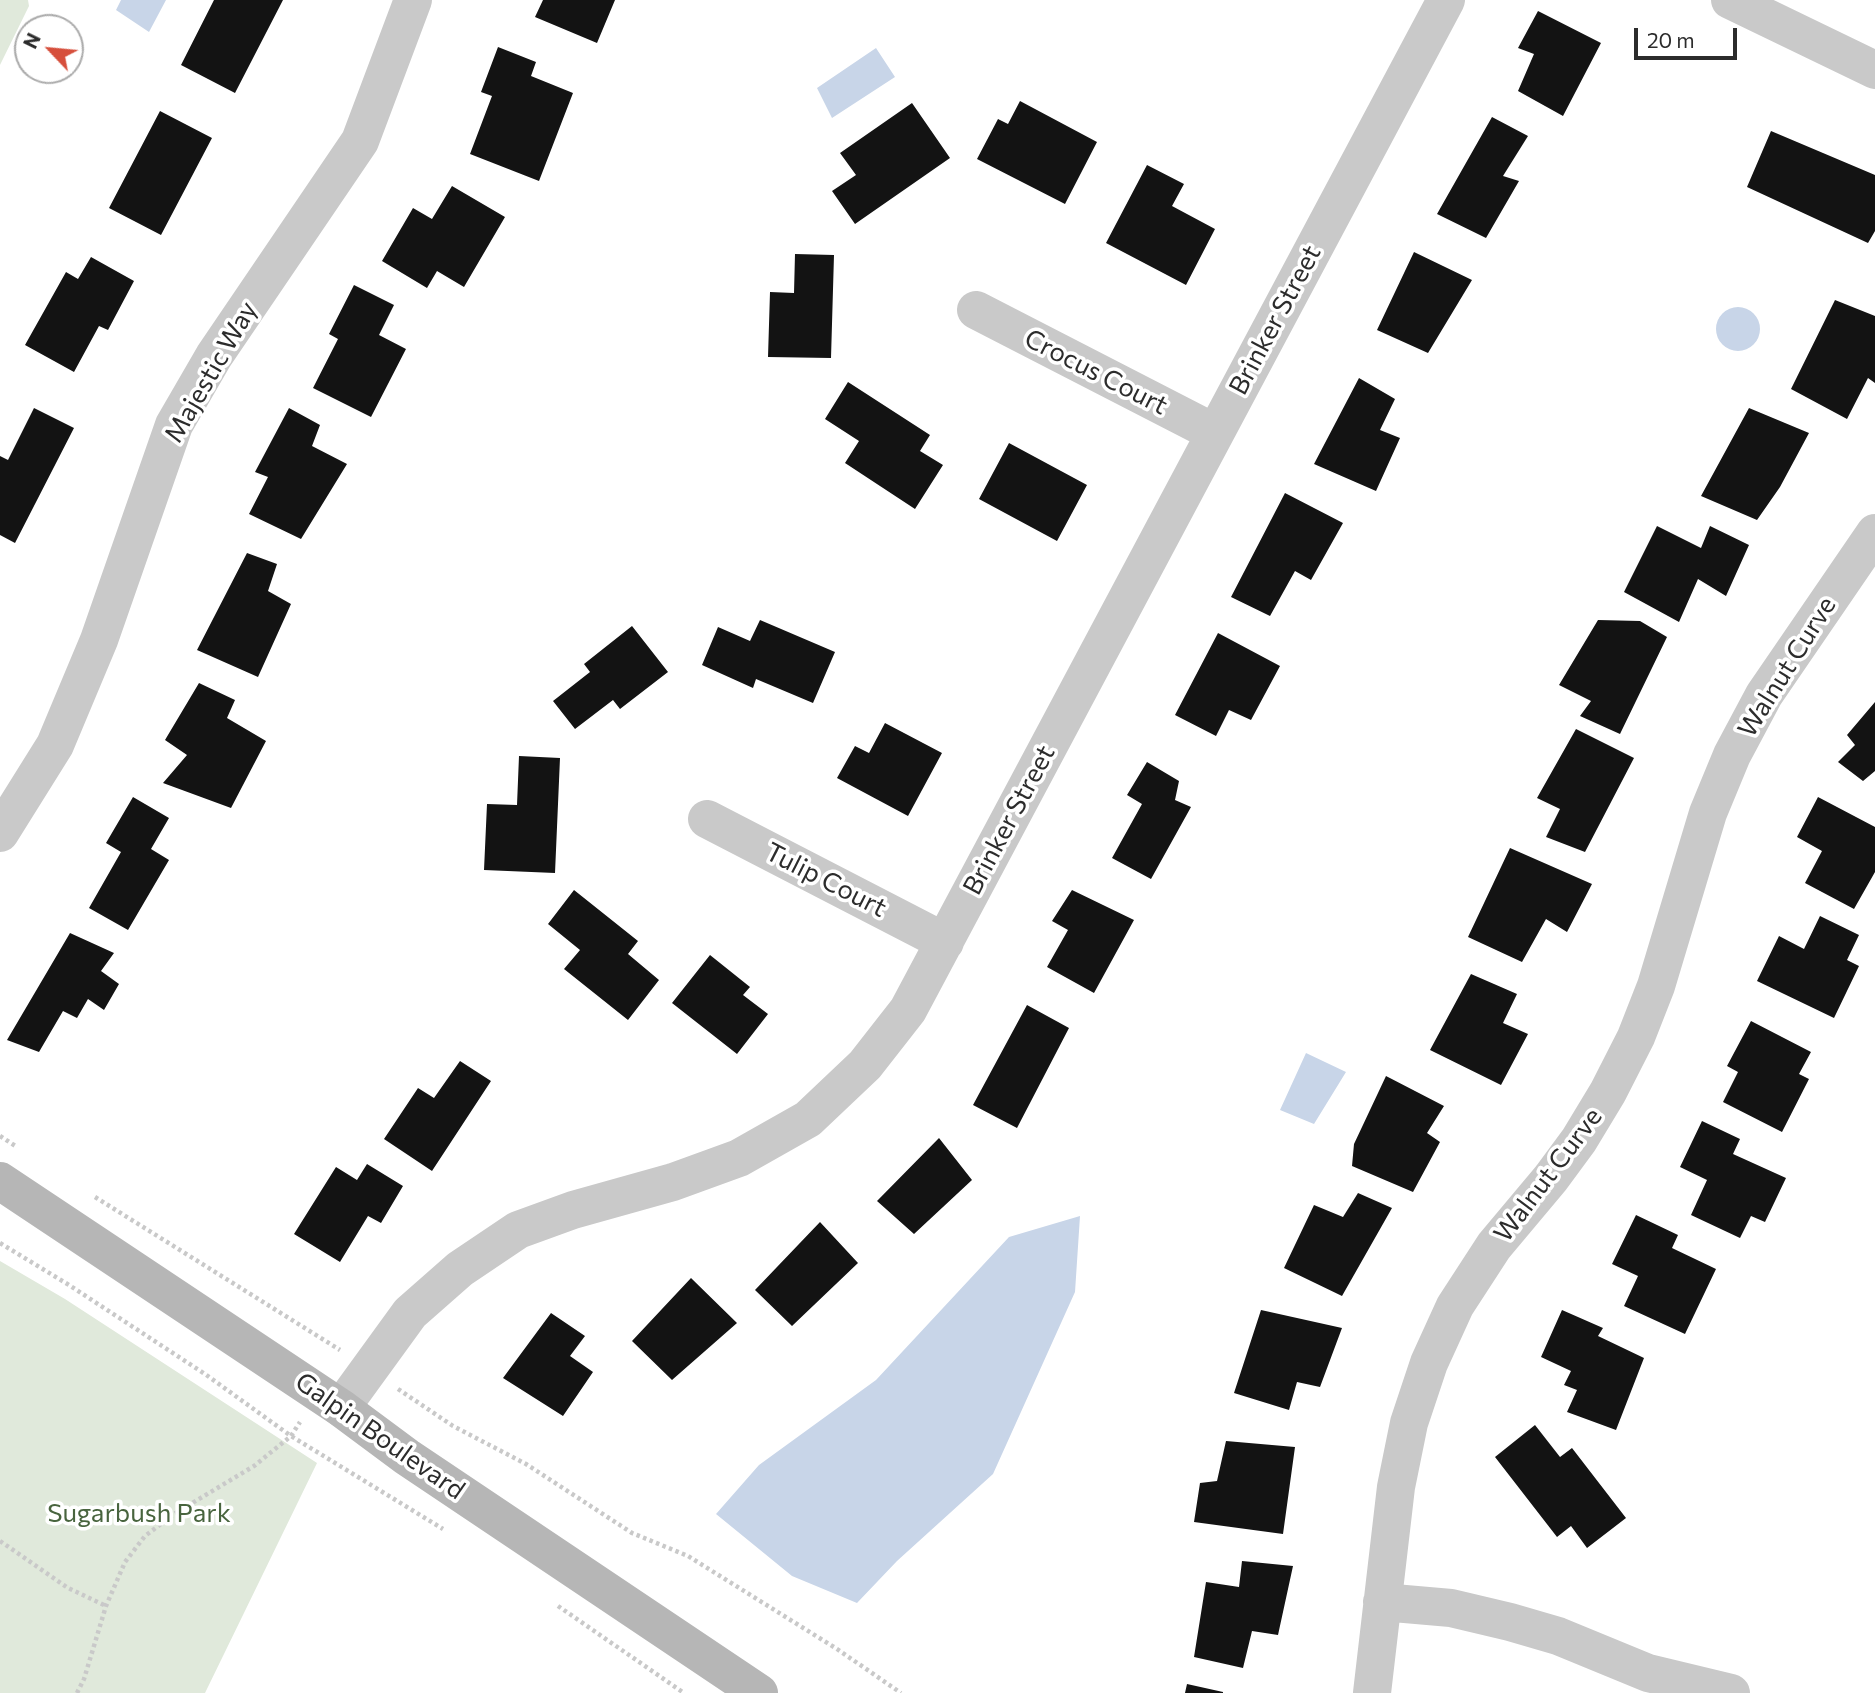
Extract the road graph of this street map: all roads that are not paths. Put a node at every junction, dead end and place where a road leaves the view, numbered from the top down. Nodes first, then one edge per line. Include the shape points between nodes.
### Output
1 (413, 0) edge
2 (1446, 0) edge
3 (1730, 0) edge
4 (1875, 69) edge
5 (976, 310) dead end
6 (1215, 433) junction
7 (1875, 533) edge
8 (707, 819) dead end
9 (0, 833) edge
10 (945, 942) junction
11 (0, 1181) edge
12 (329, 1400) junction
13 (1382, 1602) junction
14 (759, 1693) edge
15 (1372, 1693) edge
16 (1731, 1693) edge

1 - 9 street, Majestic Way via 360,141 214,356 174,425 99,640 55,745
2 - 6 street, Brinker Street
3 - 4 street
5 - 6 street, Crocus Court
6 - 10 street, Brinker Street
7 - 13 street, Walnut Curve via 1764,695 1732,755 1708,813 1656,986 1608,1092 1579,1140 1494,1246 1455,1306 1409,1423
8 - 10 street, Tulip Court
10 - 12 street, Brinker Street via 908,1010 865,1065 808,1119 739,1158 518,1230 460,1269 410,1313 369,1369
11 - 12 street, Galpin Boulevard
12 - 14 street, Galpin Boulevard
13 - 15 street, Walnut Curve
13 - 16 street via 1451,1608 1510,1622 1558,1636 1648,1673

